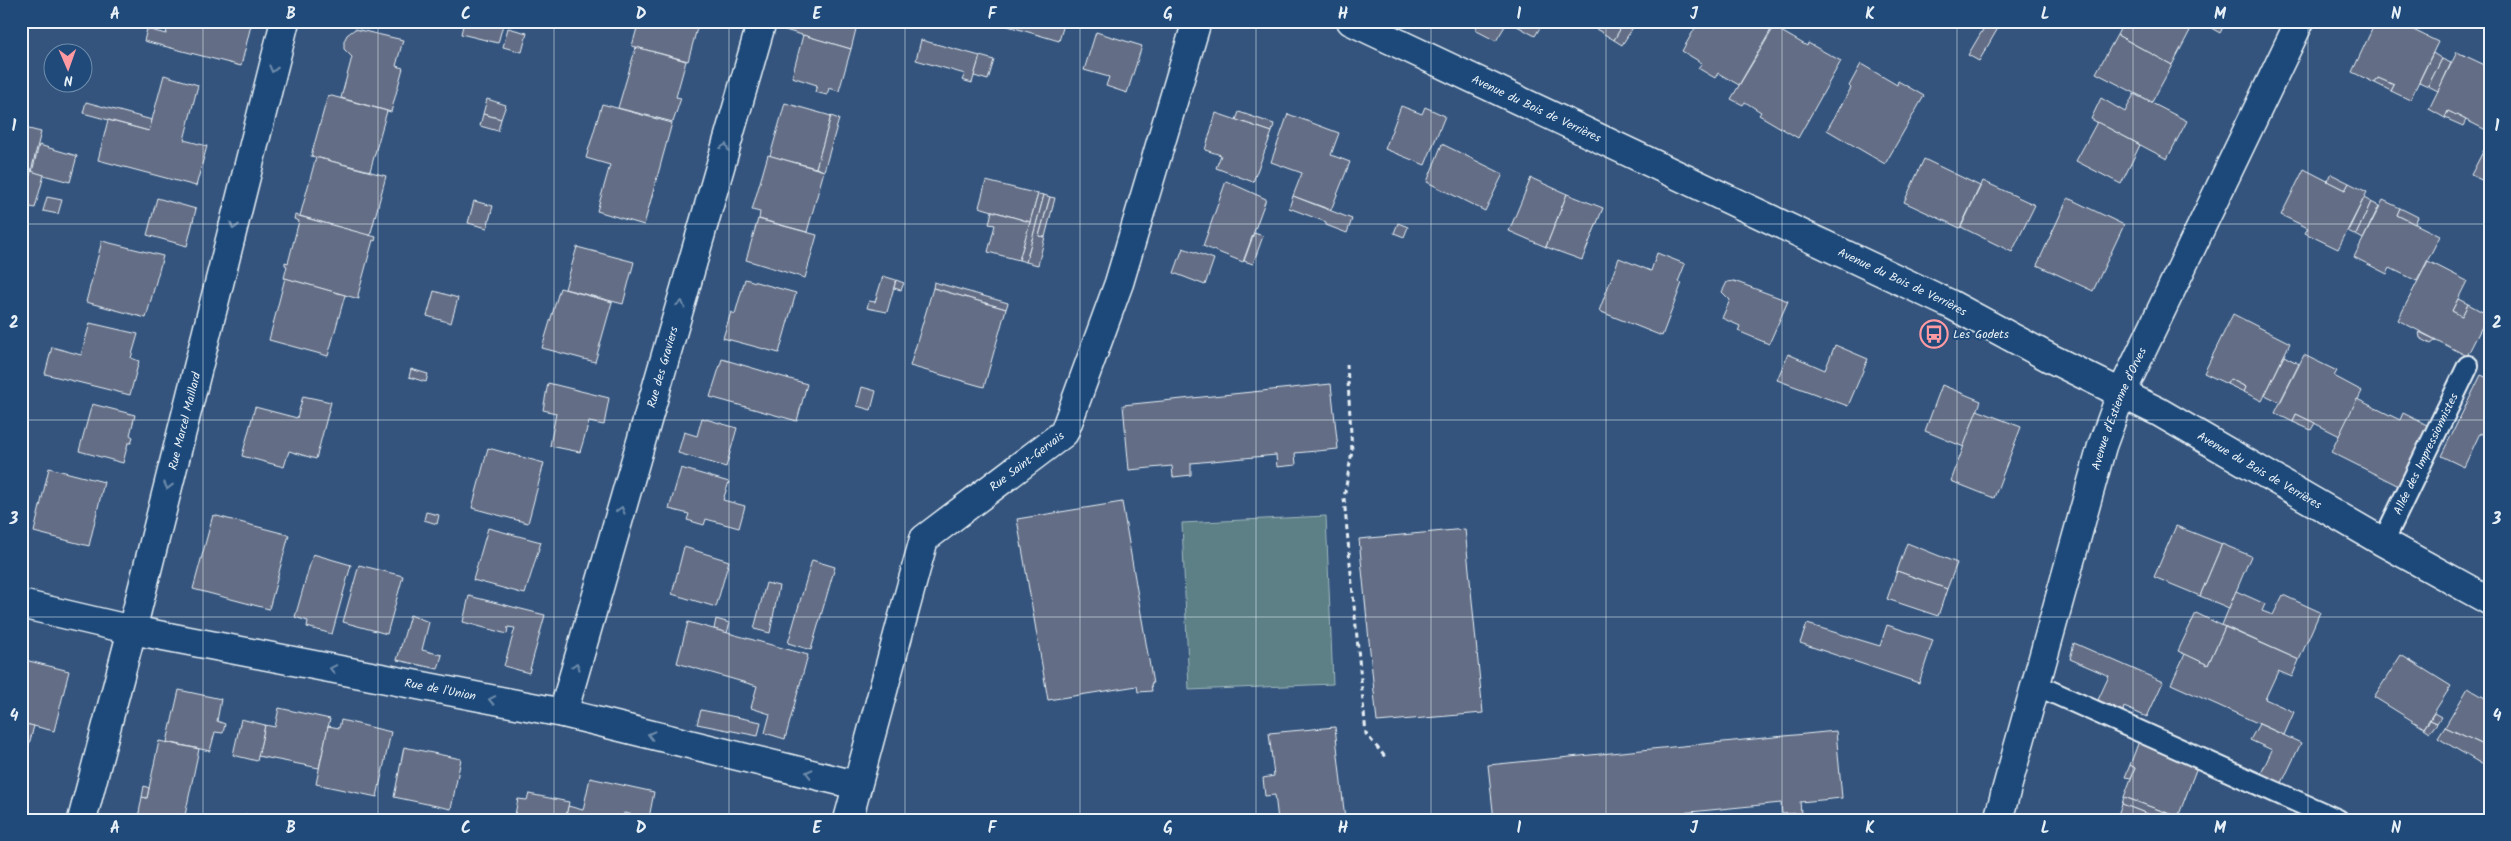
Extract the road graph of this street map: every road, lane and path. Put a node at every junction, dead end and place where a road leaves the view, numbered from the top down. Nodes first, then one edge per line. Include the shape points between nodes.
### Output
1 (285, 21) edge
2 (762, 21) edge
3 (1197, 21) edge
4 (1351, 21) edge
5 (2300, 21) edge
6 (1347, 364) dead end
7 (2468, 366) dead end
8 (2121, 394) junction
9 (2383, 542) junction
10 (2490, 601) edge
11 (21, 604) edge
12 (132, 630) junction
13 (2034, 684) junction
14 (563, 713) junction
15 (1386, 758) dead end
16 (856, 785) junction
17 (82, 820) edge
18 (848, 820) edge
19 (1998, 820) edge
20 (2338, 820) edge

1 -> 12 street, Rue Marcel Maillard
14 -> 2 street, Rue des Graviers
3 - 16 street, Rue Saint-Gervais via 1119,284 1064,433 924,539
4 - 8 street, Avenue du Bois de Verrières via 1950,304
5 - 8 street, Avenue d'Estienne d'Orves
6 - 15 path via 1352,451 1344,498 1365,724 1366,734
7 - 9 lane, Allée des Impressionnistes
8 - 9 street, Avenue du Bois de Verrières via 2158,412
8 - 13 street, Avenue d'Estienne d'Orves via 2089,486
9 - 10 street, Avenue du Bois de Verrières
11 - 12 street, Rue de l'Union
14 -> 12 street, Rue de l'Union
12 - 17 street, Rue Marcel Maillard
13 - 19 street, Avenue d'Estienne d'Orves
13 - 20 lane
16 -> 14 street, Rue de l'Union
16 - 18 street, Rue Saint-Gervais

